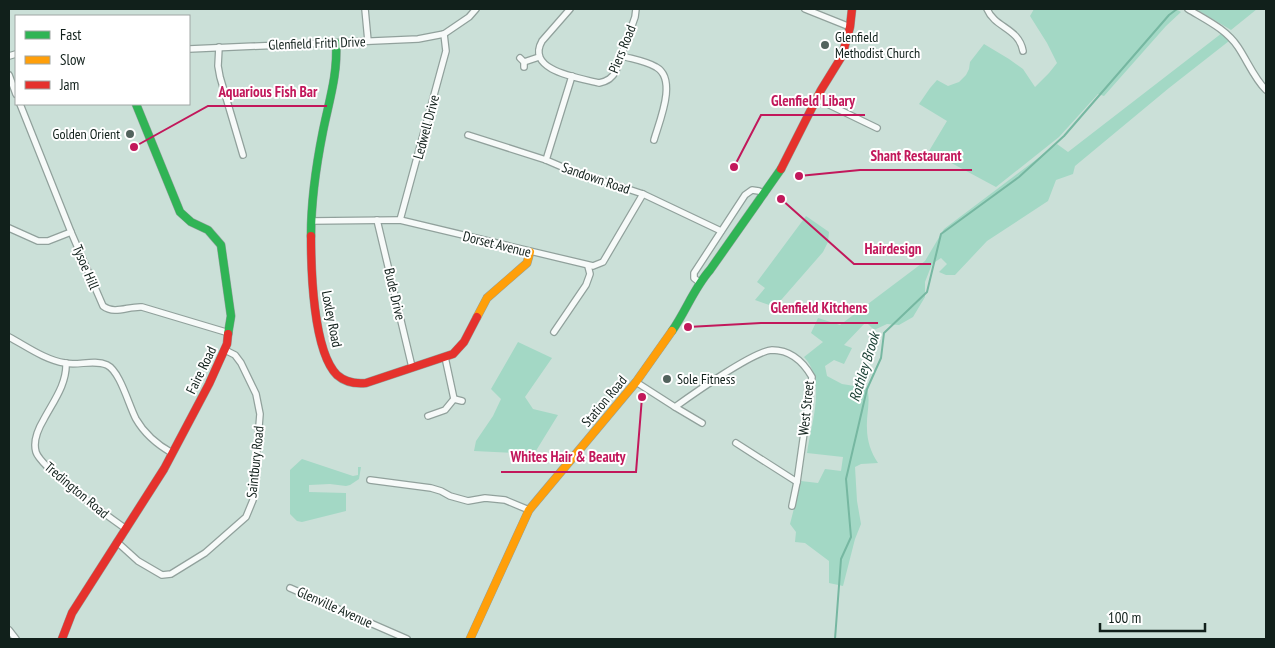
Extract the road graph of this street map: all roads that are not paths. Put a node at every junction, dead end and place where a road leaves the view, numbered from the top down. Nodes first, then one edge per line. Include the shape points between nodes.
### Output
1 (365, 9) edge
2 (476, 9) edge
3 (570, 9) edge
4 (636, 9) edge
5 (805, 9) edge
6 (852, 9) edge
7 (986, 9) edge
8 (1188, 9) edge
9 (850, 27) junction
10 (444, 34) junction
11 (368, 42) junction
12 (336, 43) junction
13 (220, 47) junction
14 (190, 49) edge
15 (1023, 51) dead end
16 (539, 56) junction
17 (622, 56) junction
18 (523, 62) dead end
19 (9, 75) edge
20 (572, 76) junction
21 (1266, 90) edge
22 (15, 91) edge
23 (817, 99) junction
24 (20, 105) edge
25 (136, 105) edge
26 (877, 128) dead end
27 (468, 135) dead end
28 (654, 140) dead end
29 (243, 155) dead end
30 (546, 160) junction
31 (643, 194) junction
32 (764, 194) junction
33 (377, 220) junction
34 (400, 220) junction
35 (311, 221) junction
36 (9, 228) edge
37 (721, 231) junction
38 (71, 232) junction
39 (530, 252) junction
40 (588, 266) junction
41 (699, 282) junction
42 (229, 332) junction
43 (554, 332) dead end
44 (9, 337) edge
45 (225, 350) junction
46 (444, 357) junction
47 (66, 364) junction
48 (412, 367) junction
49 (636, 382) junction
50 (454, 399) junction
51 (462, 401) dead end
52 (675, 406) junction
53 (428, 416) dead end
54 (702, 423) dead end
55 (736, 443) dead end
56 (172, 453) junction
57 (370, 480) dead end
58 (797, 482) junction
59 (792, 506) dead end
60 (529, 510) junction
61 (126, 529) junction
62 (117, 542) junction
63 (290, 588) dead end
64 (9, 630) edge
65 (16, 639) edge
66 (62, 639) edge
67 (407, 639) edge
68 (470, 639) edge

1 - 11 street
2 - 10 street
3 - 16 street via 542,41
4 - 17 street, Piers Road
5 - 9 street
6 - 9 street, Station Road
7 - 15 street via 995,21 1019,39
8 - 21 street via 1228,36
9 - 23 street, Station Road via 842,56
10 - 11 street, Glenfield Frith Drive
10 - 34 street, Ledwell Drive via 446,51
11 - 12 street, Glenfield Frith Drive
12 - 13 street, Glenfield Frith Drive
12 - 35 street, Loxley Road via 337,63
13 - 14 street, Glenfield Frith Drive
13 - 29 street via 220,76
16 - 18 street
16 - 20 street, Piers Road via 548,68
17 - 20 street, Piers Road via 612,78 606,82
17 - 28 street via 656,67 666,81 667,91
19 - 22 street
20 - 30 street
23 - 26 street
23 - 32 street, Station Road via 785,163
24 - 38 street, Tysoe Hill
25 - 42 street, Faire Road via 180,212 208,230 221,245 231,316
27 - 30 street, Sandown Road
30 - 31 street, Sandown Road
31 - 37 street, Sandown Road
31 - 40 street via 604,262
32 - 37 street, Station Road via 748,191
32 - 41 street, Station Road
33 - 34 street, Dorset Avenue
33 - 35 street, Dorset Avenue
33 - 48 street, Bude Drive
34 - 39 street, Dorset Avenue
35 - 48 street, Loxley Road via 315,305 319,332 331,368 342,379 359,383
36 - 38 street via 38,241 48,241
37 - 41 street, Station Road via 694,273
38 - 42 street, Tysoe Hill via 102,306 108,310 142,307
39 - 40 street, Dorset Avenue
39 - 46 street, Loxley Road via 527,263 487,298 464,342 453,354
40 - 43 street via 590,274 586,285
41 - 49 street, Station Road via 682,316
42 - 45 street, Faire Road
44 - 47 street
45 - 56 street, Faire Road
45 - 62 street, Saintbury Road via 241,363 256,394 260,414 253,500 246,517 205,552 171,574 162,575 138,561
46 - 48 street, Loxley Road
46 - 50 street
47 - 56 street via 92,362 107,365 114,371 137,421
47 - 61 street, Tredington Road via 63,384 41,424 35,450 38,458 64,481
49 - 52 street
49 - 60 street, Station Road
50 - 51 street
50 - 53 street via 444,410
52 - 54 street
52 - 58 street, West Street via 762,353 772,350 799,359 812,377
55 - 58 street
56 - 61 street, Faire Road
57 - 60 street via 431,488 468,501 486,498 505,500
58 - 59 street, West Street
60 - 68 street, Station Road
61 - 62 street, Faire Road
62 - 66 street, Faire Road via 72,613
63 - 67 street, Glenville Avenue
64 - 65 street

